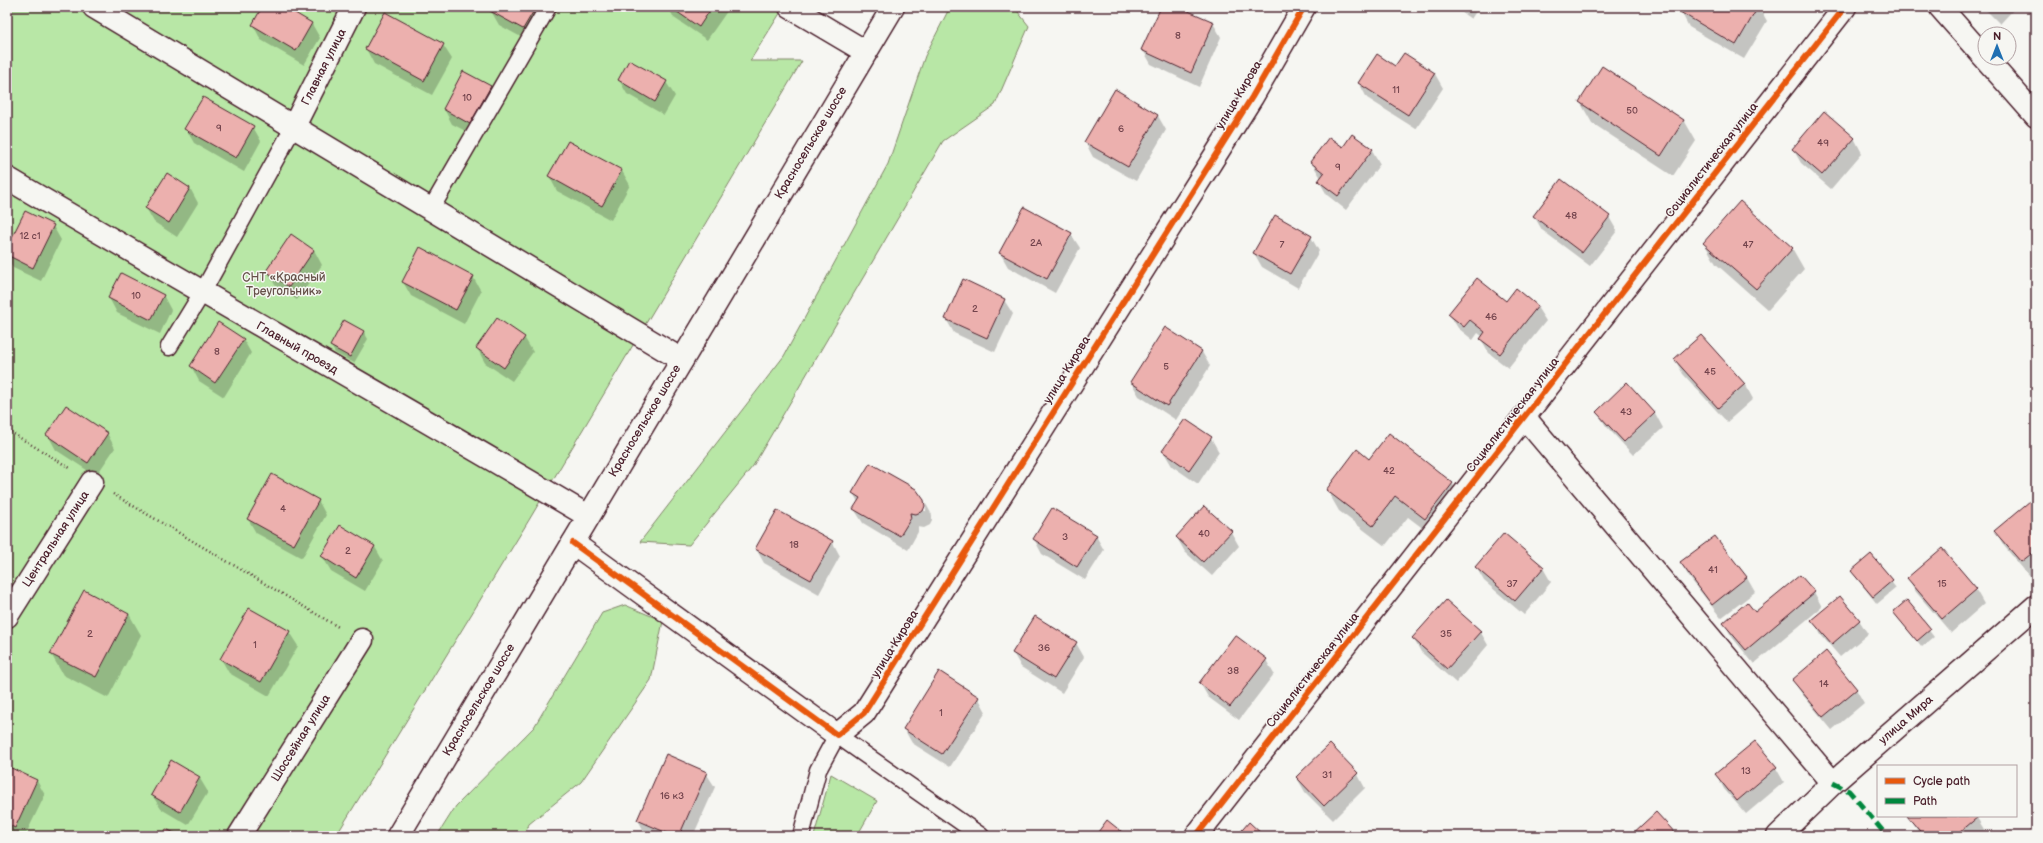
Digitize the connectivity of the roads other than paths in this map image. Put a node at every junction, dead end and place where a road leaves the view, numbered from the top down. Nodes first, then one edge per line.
1 (94, 7) edge
2 (354, 7) edge
3 (548, 7) edge
4 (790, 7) edge
5 (892, 7) edge
6 (1304, 7) edge
7 (1845, 7) edge
8 (1940, 7) edge
9 (866, 52) junction
10 (2036, 116) edge
11 (294, 126) junction
12 (7, 178) edge
13 (431, 209) junction
14 (202, 293) junction
15 (169, 347) dead end
16 (682, 360) junction
17 (1525, 418) junction
18 (92, 482) road end
19 (588, 516) junction
20 (573, 543) junction
21 (2036, 606) edge
22 (7, 616) edge
23 (362, 640) road end
24 (837, 735) junction
25 (1833, 783) junction
26 (239, 836) edge
27 (398, 836) edge
28 (801, 836) edge
29 (981, 836) edge
30 (1196, 836) edge
31 (1778, 836) edge

1 - 11 main road
2 - 11 main road, Главная улица
3 - 13 lane
4 - 9 main road
5 - 9 main road, Красносельское шоссе
6 - 24 main road, улица Кирова
7 - 17 main road, Социалистическая улица
8 - 10 main road
9 - 16 main road, Красносельское шоссе
11 - 13 main road
11 - 14 lane
12 - 14 main road, Главный проезд
13 - 16 main road
14 - 15 lane
14 - 19 main road, Главный проезд
16 - 19 main road, Красносельское шоссе
17 - 25 main road
17 - 30 main road, Социалистическая улица
18 - 22 main road, Центральная улица
19 - 20 main road, Красносельское шоссе
20 - 24 main road
20 - 27 main road, Красносельское шоссе
21 - 25 main road, улица Мира
23 - 26 main road, Шоссейная улица
24 - 28 lane
24 - 29 lane
25 - 31 main road, улица Мира

